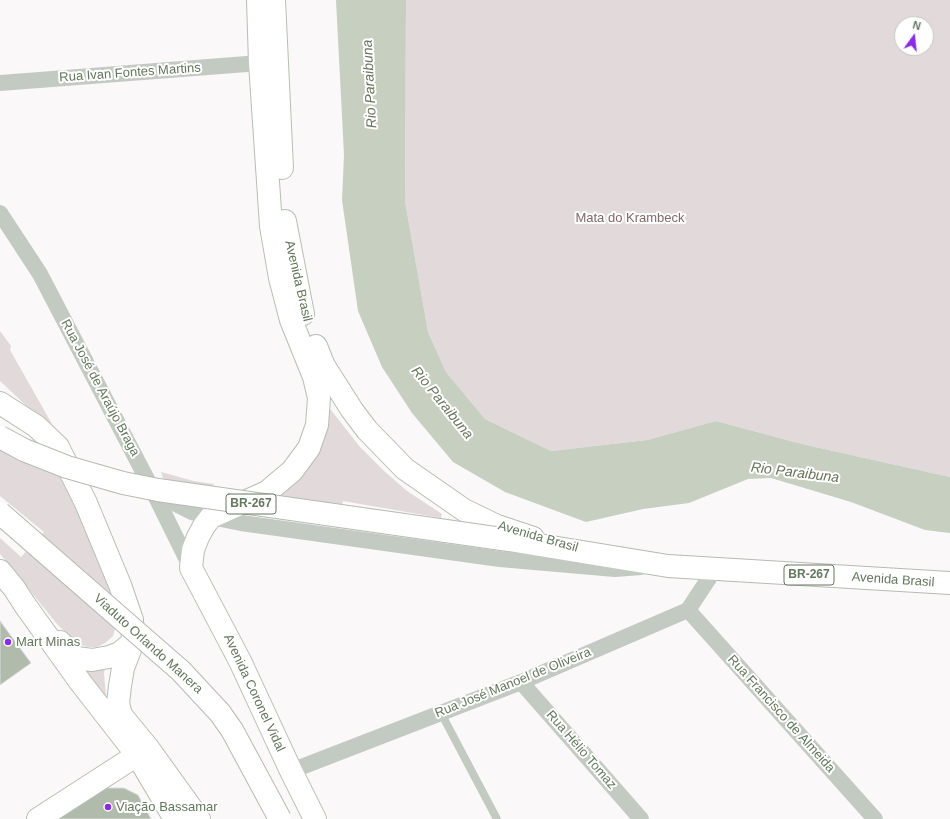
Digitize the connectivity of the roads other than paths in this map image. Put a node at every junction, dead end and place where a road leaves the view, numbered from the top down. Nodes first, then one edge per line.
1 (258, 0) edge
2 (274, 0) edge
3 (260, 63) junction
4 (0, 83) edge
5 (280, 140) junction
6 (0, 213) edge
7 (0, 403) edge
8 (0, 437) edge
9 (150, 485) junction
10 (0, 513) edge
11 (211, 517) junction
12 (614, 557) junction
13 (668, 566) junction
14 (191, 568) junction
15 (715, 569) junction
16 (0, 571) edge
17 (950, 583) edge
18 (14, 588) junction
19 (688, 610) junction
20 (133, 642) junction
21 (521, 682) junction
22 (441, 713) junction
23 (142, 752) junction
24 (291, 771) junction
25 (38, 819) edge
26 (175, 819) edge
27 (198, 819) edge
28 (280, 819) edge
29 (315, 819) edge
30 (497, 819) edge
31 (641, 819) edge
32 (874, 819) edge

1 - 3 main road, Avenida Brasil
2 - 5 main road, Avenida Brasil
3 - 4 street, Rua Ivan Fontes Martins
3 - 5 main road
3 - 11 main road, Avenida Brasil
5 - 12 main road, Avenida Brasil
6 - 9 street, Rua José de Araújo Braga
7 - 20 main road
8 - 12 main road, Avenida Brasil / BR-267, bridge
9 - 11 street, Avenida Brasil
9 - 14 street, Rua José de Araújo Braga
10 - 28 main road, Viaduto Orlando Manera, bridge
11 - 13 street, Avenida Brasil
11 - 14 main road
12 - 13 main road, Avenida Brasil / BR-267
13 - 15 main road, Avenida Brasil / BR-267
14 - 24 main road, Avenida Coronel Vidal
15 - 17 main road, Avenida Brasil / BR-267
15 - 19 street
16 - 18 main road
18 - 20 main road
18 - 23 main road
19 - 21 street, Rua José Manoel de Oliveira
19 - 32 street, Rua Francisco de Almeida
20 - 23 main road
21 - 22 street, Rua José Manoel de Oliveira
21 - 31 street, Rua Hélio Tomaz
22 - 24 street, Rua José Manoel de Oliveira
22 - 30 lane
23 - 25 main road
23 - 26 main road
23 - 27 main road
24 - 29 main road, Avenida Coronel Vidal

